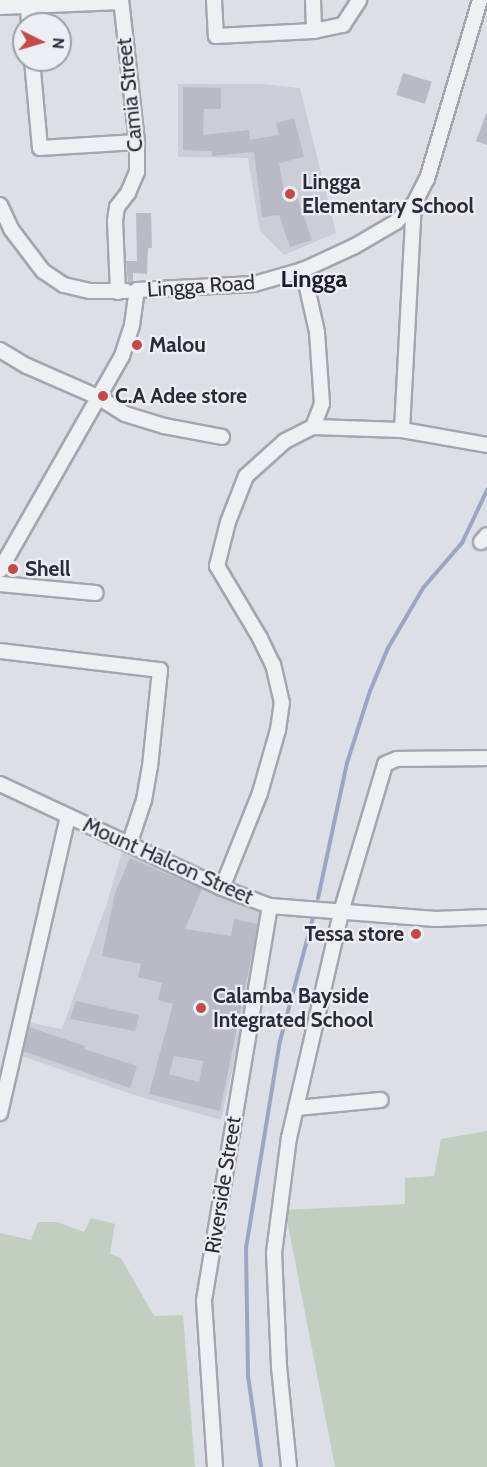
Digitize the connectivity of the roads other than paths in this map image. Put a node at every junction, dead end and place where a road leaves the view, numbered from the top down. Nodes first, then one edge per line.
1 (214, 0) edge
2 (313, 0) edge
3 (358, 0) edge
4 (480, 0) edge
5 (121, 1) edge
6 (28, 6) junction
7 (0, 7) edge
8 (28, 12) edge
9 (314, 31) junction
10 (33, 72) edge
11 (137, 142) junction
12 (414, 204) junction
13 (0, 205) edge
14 (303, 270) junction
15 (137, 290) junction
16 (118, 292) junction
17 (0, 350) edge
18 (98, 397) junction
19 (313, 427) junction
20 (402, 430) junction
21 (222, 437) dead end
22 (487, 445) edge
23 (0, 570) edge
24 (0, 585) edge
25 (96, 593) dead end
26 (0, 651) edge
27 (487, 758) edge
28 (0, 784) edge
29 (68, 817) junction
30 (129, 845) junction
31 (222, 888) junction
32 (270, 906) junction
33 (341, 912) junction
34 (487, 917) edge
35 (381, 1100) dead end
36 (296, 1108) junction
37 (0, 1113) edge
38 (215, 1467) edge
39 (289, 1467) edge

1 - 9 street
2 - 9 street
3 - 9 street
4 - 12 street, Lingga Road
5 - 6 street
5 - 11 street, Camia Street
6 - 7 street
6 - 8 street
10 - 11 street
11 - 16 street, Camia Street
12 - 14 street, Lingga Road
12 - 20 street
13 - 16 street
14 - 15 street, Lingga Road
14 - 19 street
15 - 16 street
15 - 18 street, Lingga Road
17 - 18 street
18 - 21 street
18 - 23 street, Lingga Road
19 - 20 street
19 - 31 street
20 - 22 street
24 - 25 street
26 - 30 street
27 - 33 street
28 - 29 street, Mount Halcon Street
29 - 30 street, Mount Halcon Street
29 - 37 street
30 - 31 street, Mount Halcon Street
31 - 32 street, Mount Halcon Street
32 - 33 street, Mount Halcon Street
32 - 38 street, Riverside Street
33 - 34 street, Mount Halcon Street
33 - 36 street
35 - 36 street
36 - 39 street

